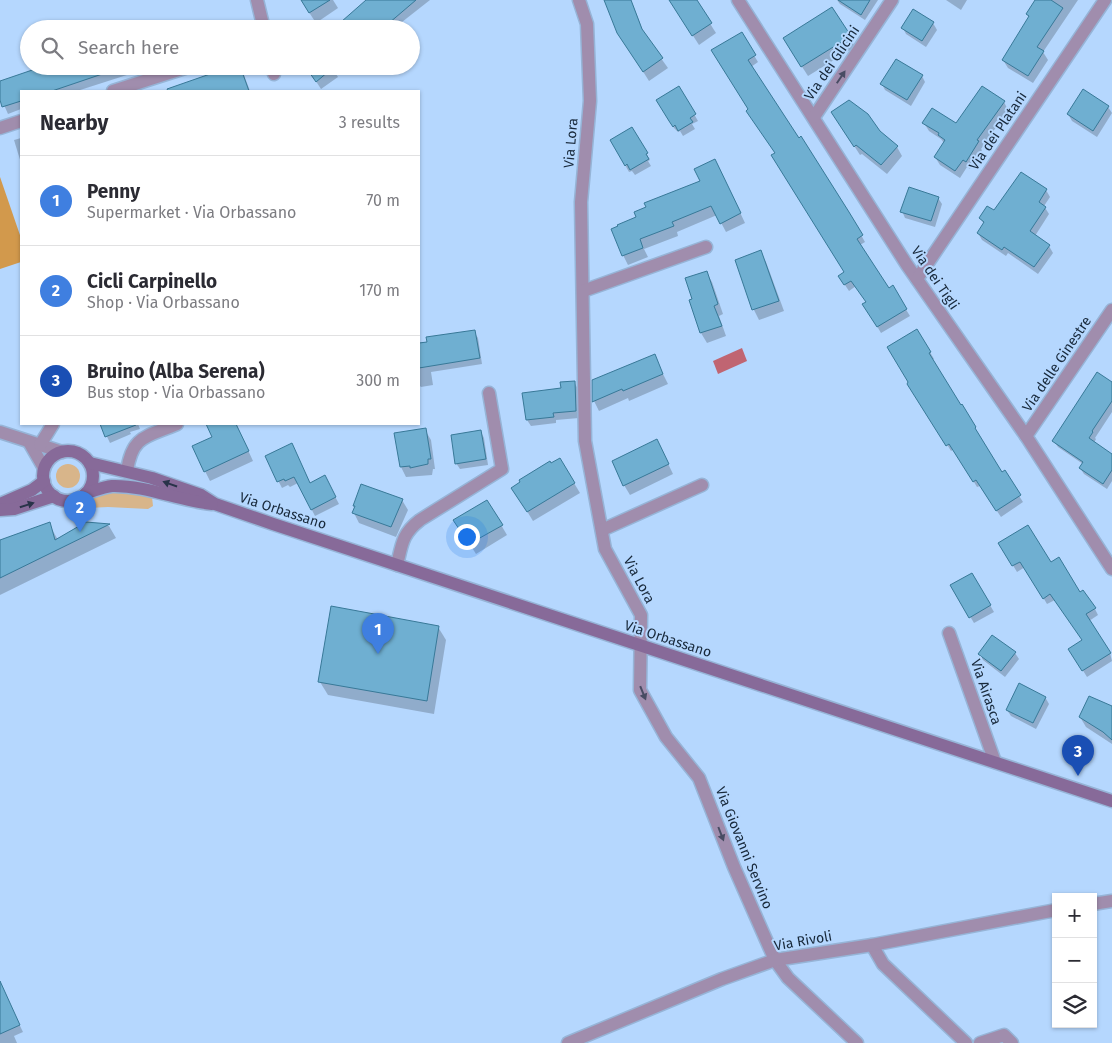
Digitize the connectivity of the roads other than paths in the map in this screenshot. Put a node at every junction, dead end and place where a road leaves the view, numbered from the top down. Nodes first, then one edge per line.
1 (257, 0) edge
2 (579, 0) edge
3 (738, 0) edge
4 (892, 0) edge
5 (1105, 0) edge
6 (262, 20) edge
7 (163, 75) edge
8 (116, 90) edge
9 (814, 117) junction
10 (20, 121) edge
11 (0, 128) edge
12 (706, 247) dead end
13 (917, 279) junction
14 (582, 291) junction
15 (1112, 310) edge
16 (489, 393) dead end
17 (52, 425) edge
18 (174, 425) edge
19 (0, 432) edge
20 (1026, 436) junction
21 (35, 444) junction
22 (62, 452) junction
23 (90, 463) junction
24 (128, 471) junction
25 (44, 474) junction
26 (702, 485) dead end
27 (86, 493) junction
28 (54, 496) junction
29 (0, 504) edge
30 (215, 504) junction
31 (0, 510) edge
32 (602, 530) junction
33 (397, 565) junction
34 (1112, 569) edge
35 (949, 633) dead end
36 (639, 645) junction
37 (995, 762) junction
38 (1112, 800) edge
39 (1112, 901) edge
40 (1097, 903) edge
41 (1052, 911) edge
42 (872, 945) junction
43 (775, 960) junction
44 (568, 1043) edge
45 (857, 1043) edge
46 (966, 1043) edge
47 (980, 1043) edge
48 (1012, 1043) edge

1 - 6 street
2 - 14 street, Via Lora
3 - 9 street, Via dei Tigli
9 -> 4 street, Via dei Glicini
5 - 13 street, Via dei Platani
7 - 8 street
9 - 13 street, Via dei Tigli
10 - 11 street
12 - 14 street
13 - 20 street, Via dei Tigli
14 - 32 street, Via Lora
15 - 20 street, Via delle Ginestre
16 - 33 street
17 - 21 street
18 - 24 street
19 - 21 street
20 - 34 street, Via dei Tigli
21 - 22 street
21 - 25 street
22 - 23 main road
22 - 25 main road
23 - 24 main road, Via Orbassano
23 - 27 main road
30 -> 24 main road, Via Orbassano
25 - 28 main road
25 - 29 main road
26 - 32 street
27 - 28 main road
27 - 30 main road, Via Orbassano
31 -> 28 main road
30 - 33 main road, Via Orbassano
32 - 36 street, Via Lora
33 - 36 main road, Via Orbassano
35 - 37 street, Via Airasca
36 - 37 main road, Via Orbassano
36 -> 43 street, Via Giovanni Servino
37 - 38 main road, Via Orbassano
39 - 40 street
41 - 42 street, Via Rivoli
42 - 43 street, Via Rivoli
42 - 46 street
43 - 44 street, Via Rivoli
43 - 45 street, Via Giovanni Servino
47 - 48 street

